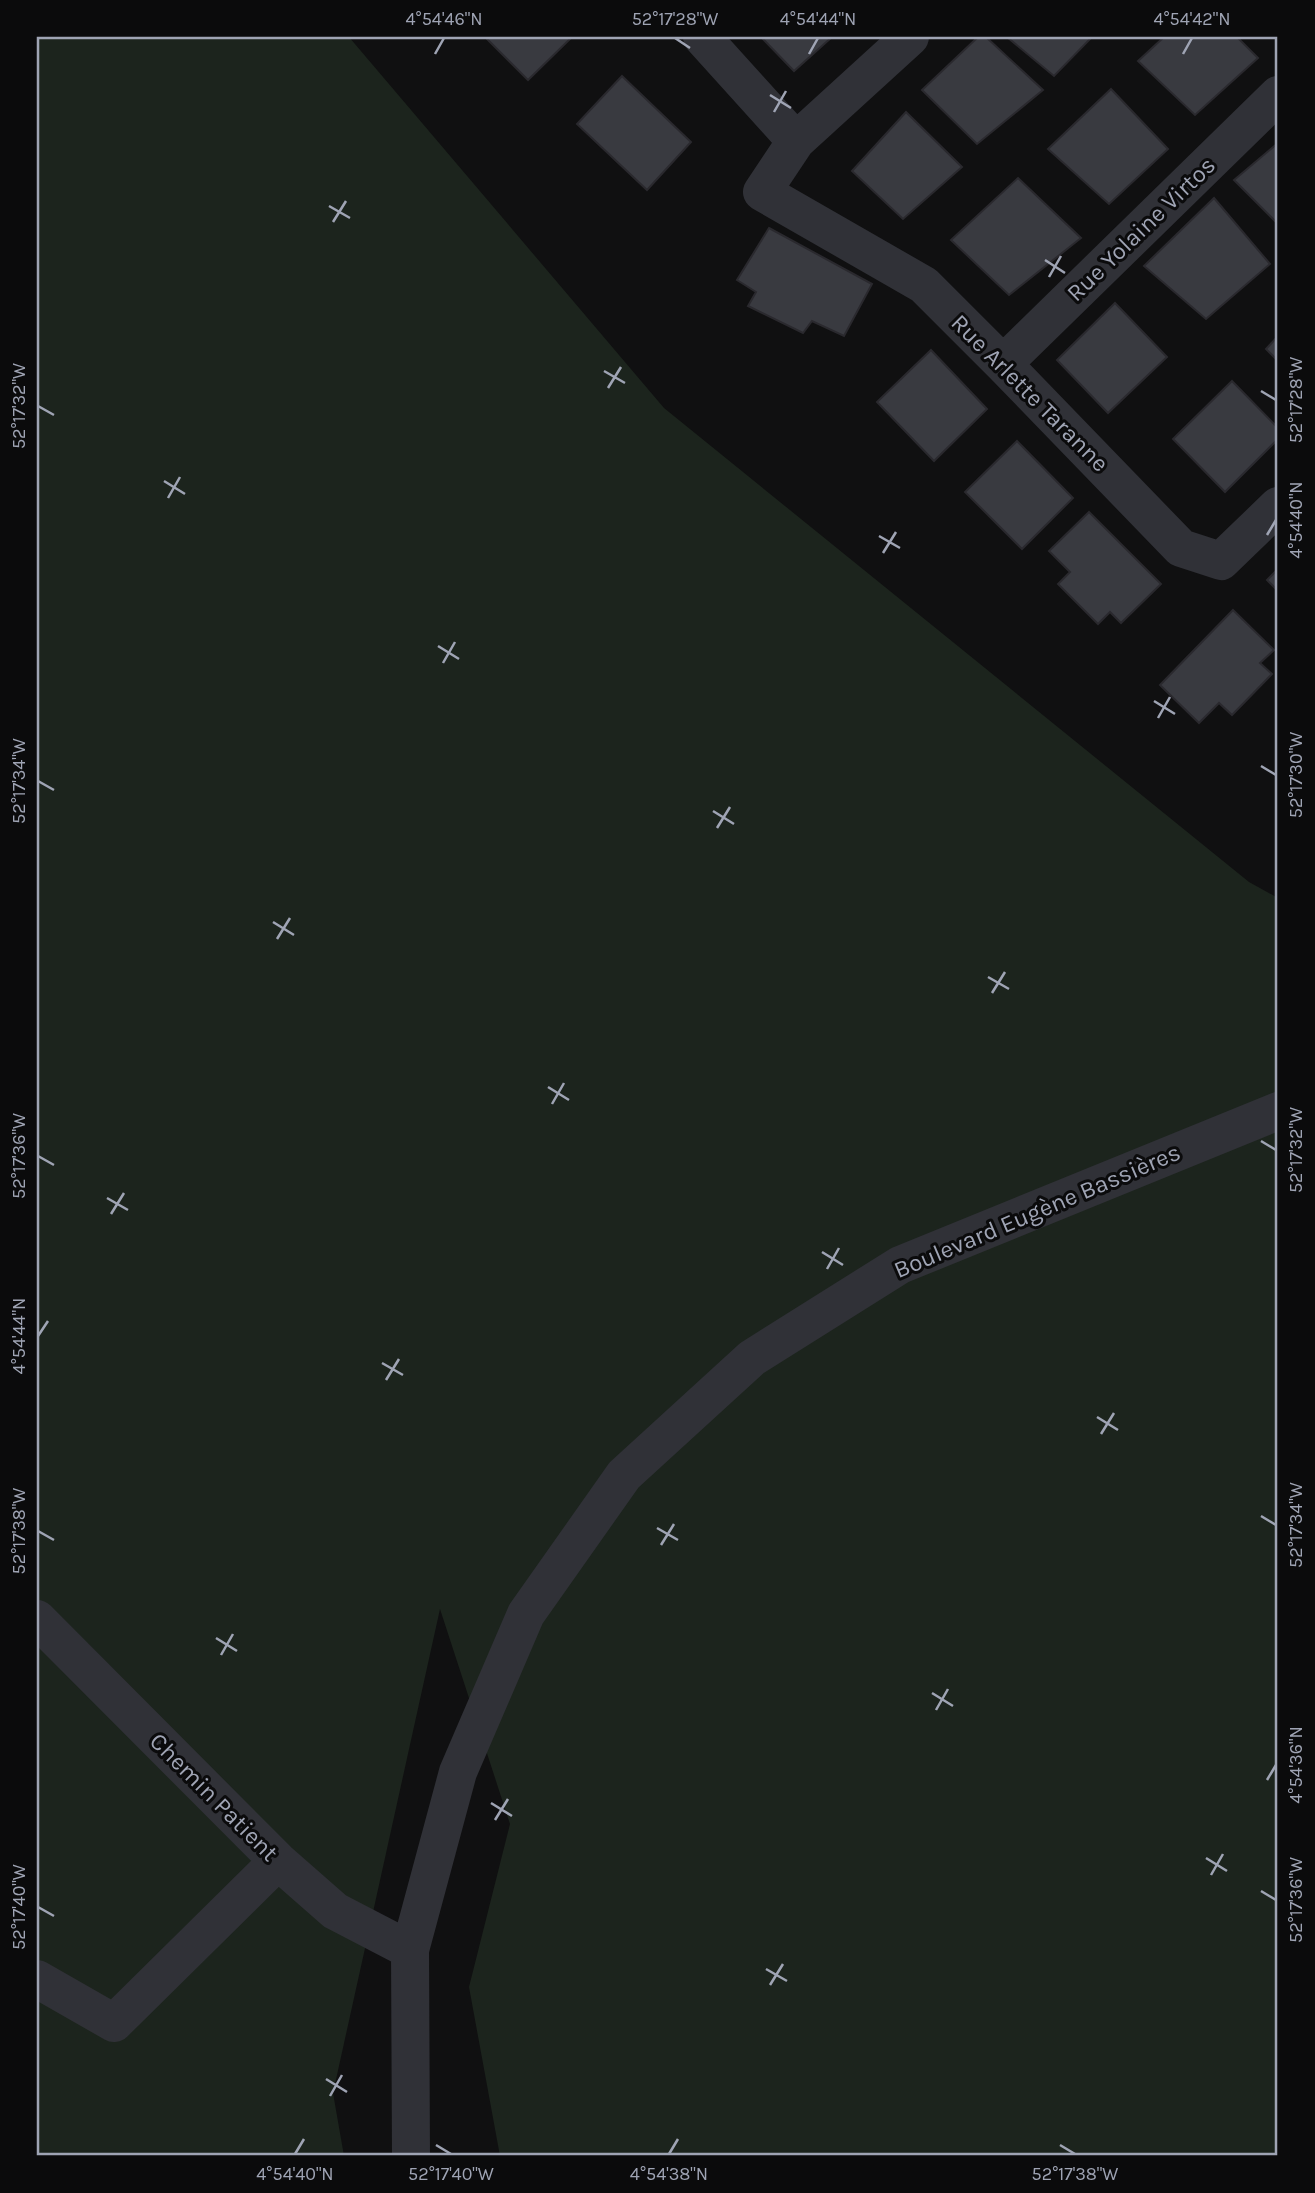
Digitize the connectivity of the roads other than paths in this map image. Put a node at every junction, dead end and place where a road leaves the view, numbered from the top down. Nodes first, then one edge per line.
1 (702, 37) edge
2 (910, 37) edge
3 (1278, 95) edge
4 (796, 141) junction
5 (1003, 364) junction
6 (1278, 506) edge
7 (1278, 1111) edge
8 (37, 1619) edge
9 (278, 1861) junction
10 (410, 1950) junction
11 (37, 1979) edge
12 (411, 2156) edge

1 - 4 street
2 - 4 street
3 - 5 street, Rue Yolaine Virtos
4 - 5 street, Rue Arlette Taranne
5 - 6 street, Rue Arlette Taranne
7 - 10 street, Boulevard Eugène Bassières
8 - 9 street, Chemin Patient
9 - 10 street, Chemin Patient
9 - 11 street
10 - 12 street, Boulevard Eugène Bassières

